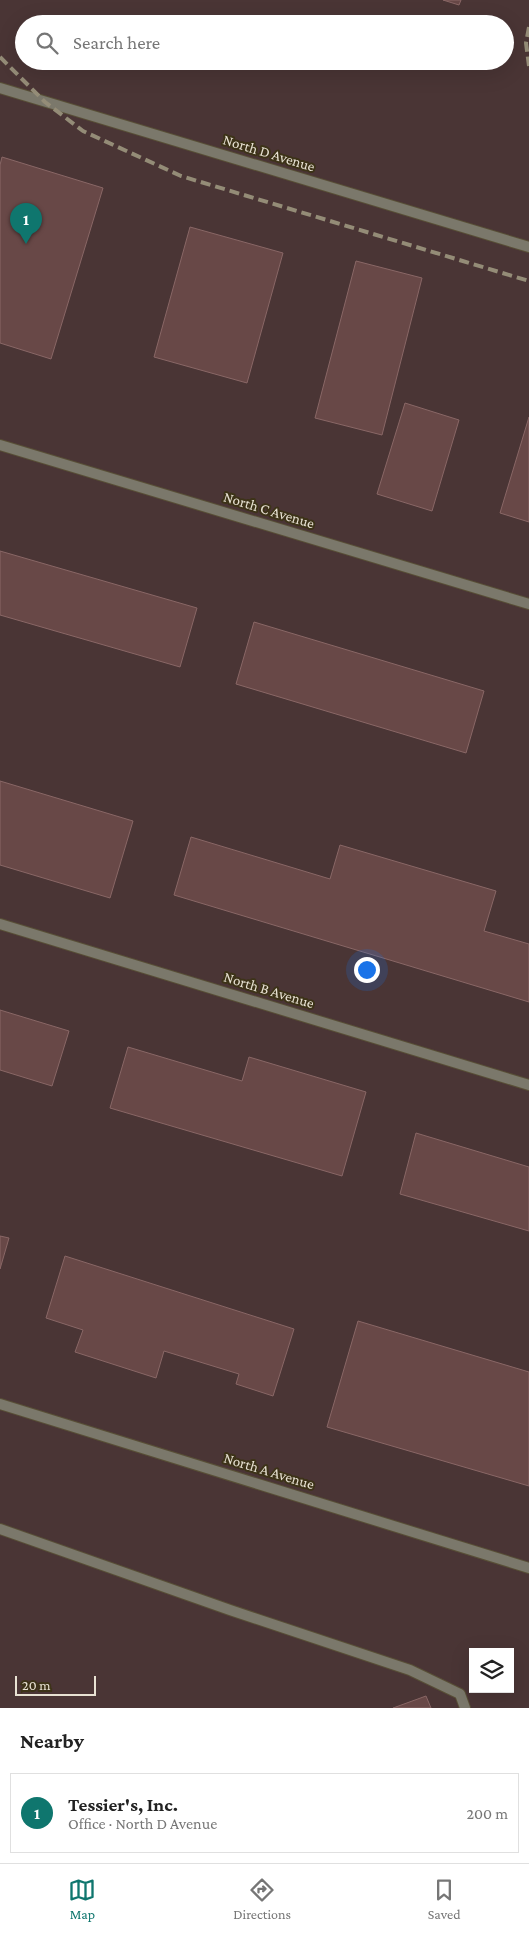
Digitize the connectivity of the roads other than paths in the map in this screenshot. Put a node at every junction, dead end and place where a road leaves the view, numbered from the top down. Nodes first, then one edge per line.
1 (0, 88) edge
2 (529, 247) edge
3 (0, 444) edge
4 (529, 604) edge
5 (0, 924) edge
6 (529, 1085) edge
7 (0, 1404) edge
8 (0, 1529) edge
9 (529, 1568) edge
10 (464, 1708) edge

1 - 2 street, North D Avenue
3 - 4 street, North C Avenue
5 - 6 street, North B Avenue
7 - 9 street, North A Avenue
8 - 10 street

